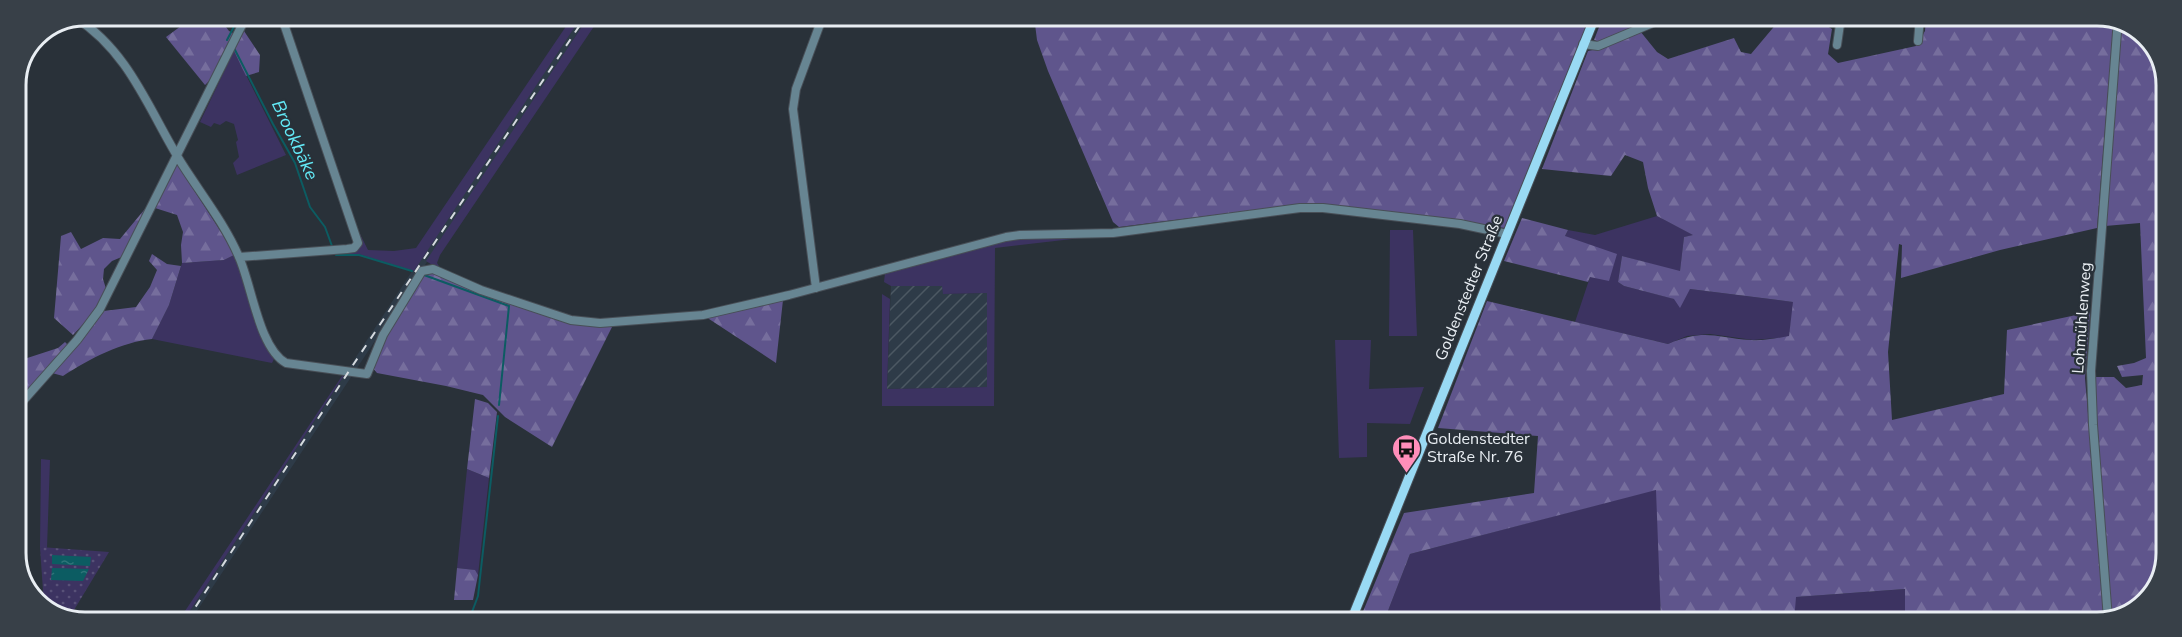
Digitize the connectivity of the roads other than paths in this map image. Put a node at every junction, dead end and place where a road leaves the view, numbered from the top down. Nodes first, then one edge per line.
1 (86, 26) edge
2 (242, 26) edge
3 (285, 26) edge
4 (819, 26) edge
5 (1590, 26) edge
6 (1645, 26) edge
7 (1839, 26) edge
8 (1919, 26) edge
9 (2117, 29) edge
10 (1918, 41) dead end
11 (1583, 44) junction
12 (1836, 45) dead end
13 (178, 155) junction
14 (1506, 234) junction
15 (239, 257) junction
16 (816, 288) junction
17 (26, 398) edge
18 (2107, 610) edge
19 (1355, 612) edge

1 - 13 street
2 - 13 street
3 - 15 street
4 - 16 street
5 - 11 main road, Goldenstedter Straße
6 - 11 street
7 - 12 street
8 - 10 street
9 - 18 street, Lohmühlenweg
11 - 14 main road, Goldenstedter Straße
13 - 15 street
13 - 17 street
14 - 16 street
14 - 19 main road, Goldenstedter Straße
15 - 16 street

